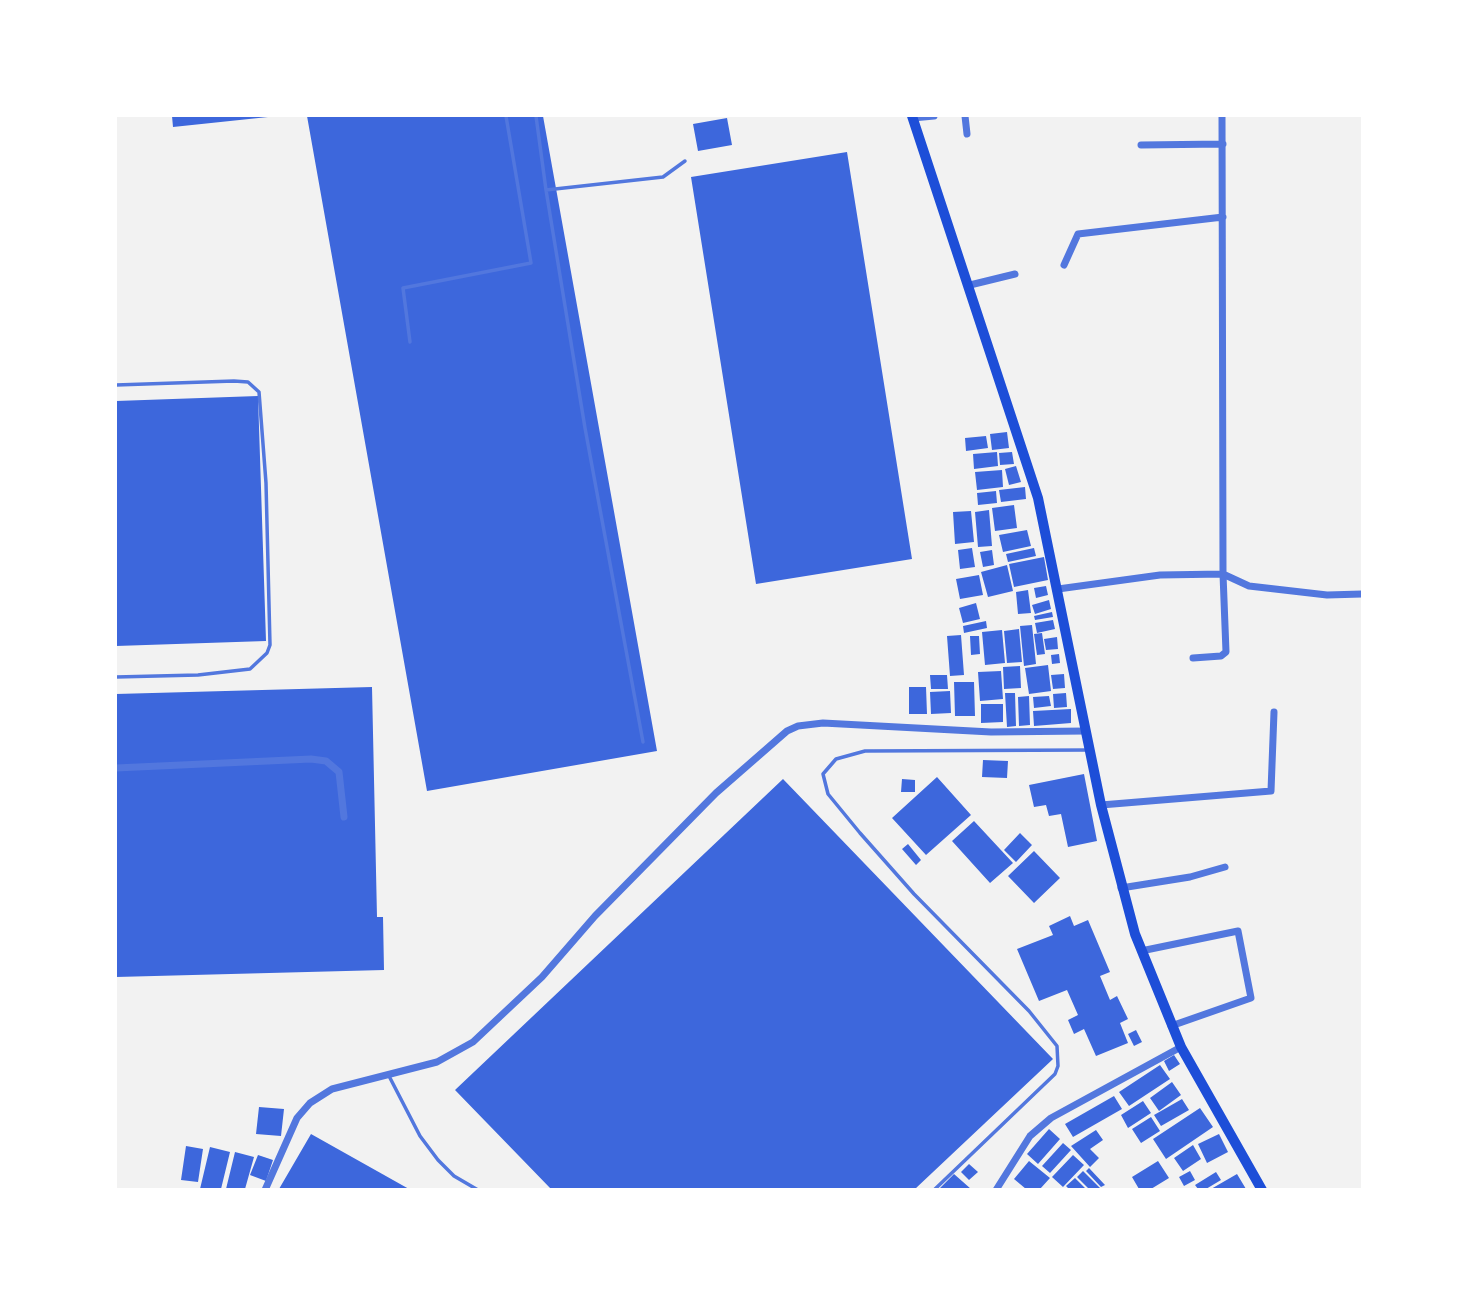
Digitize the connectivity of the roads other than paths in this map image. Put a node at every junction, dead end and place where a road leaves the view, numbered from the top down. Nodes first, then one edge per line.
1 (506, 116) edge
2 (536, 116) edge
3 (934, 116) edge
4 (965, 116) edge
5 (1222, 116) edge
6 (913, 117) edge
7 (967, 134) dead end
8 (1223, 144) junction
9 (1141, 145) dead end
10 (685, 162) dead end
11 (546, 190) junction
12 (1223, 216) junction
13 (1064, 265) dead end
14 (1015, 274) dead end
15 (970, 285) junction
16 (410, 342) dead end
17 (116, 385) edge
18 (1223, 574) junction
19 (1058, 589) junction
20 (1363, 594) edge
21 (1193, 658) dead end
22 (116, 677) edge
23 (1274, 712) dead end
24 (1086, 731) junction
25 (643, 743) dead end
26 (1091, 750) junction
27 (116, 768) edge
28 (1101, 805) junction
29 (344, 817) dead end
30 (1225, 867) dead end
31 (1121, 888) junction
32 (1141, 951) junction
33 (1171, 1026) junction
34 (1181, 1047) junction
35 (389, 1076) junction
36 (265, 1189) edge
37 (478, 1189) edge
38 (934, 1189) edge
39 (996, 1189) edge
40 (1260, 1189) edge

1 - 16 lane
2 - 11 lane
3 - 6 street
4 - 7 street
5 - 8 street
6 - 15 main road
8 - 9 street
8 - 12 street
10 - 11 lane
11 - 25 lane
12 - 13 street
12 - 18 street
14 - 15 street
15 - 19 main road
17 - 22 lane
18 - 19 street
18 - 20 street
18 - 21 street
19 - 24 main road
23 - 28 street
24 - 26 main road
24 - 35 street
26 - 28 main road
26 - 38 lane
27 - 29 street
28 - 31 main road
30 - 31 street
31 - 32 main road
32 - 33 main road
32 - 33 street
33 - 34 main road
34 - 39 street
34 - 40 main road
35 - 36 street
35 - 37 lane

